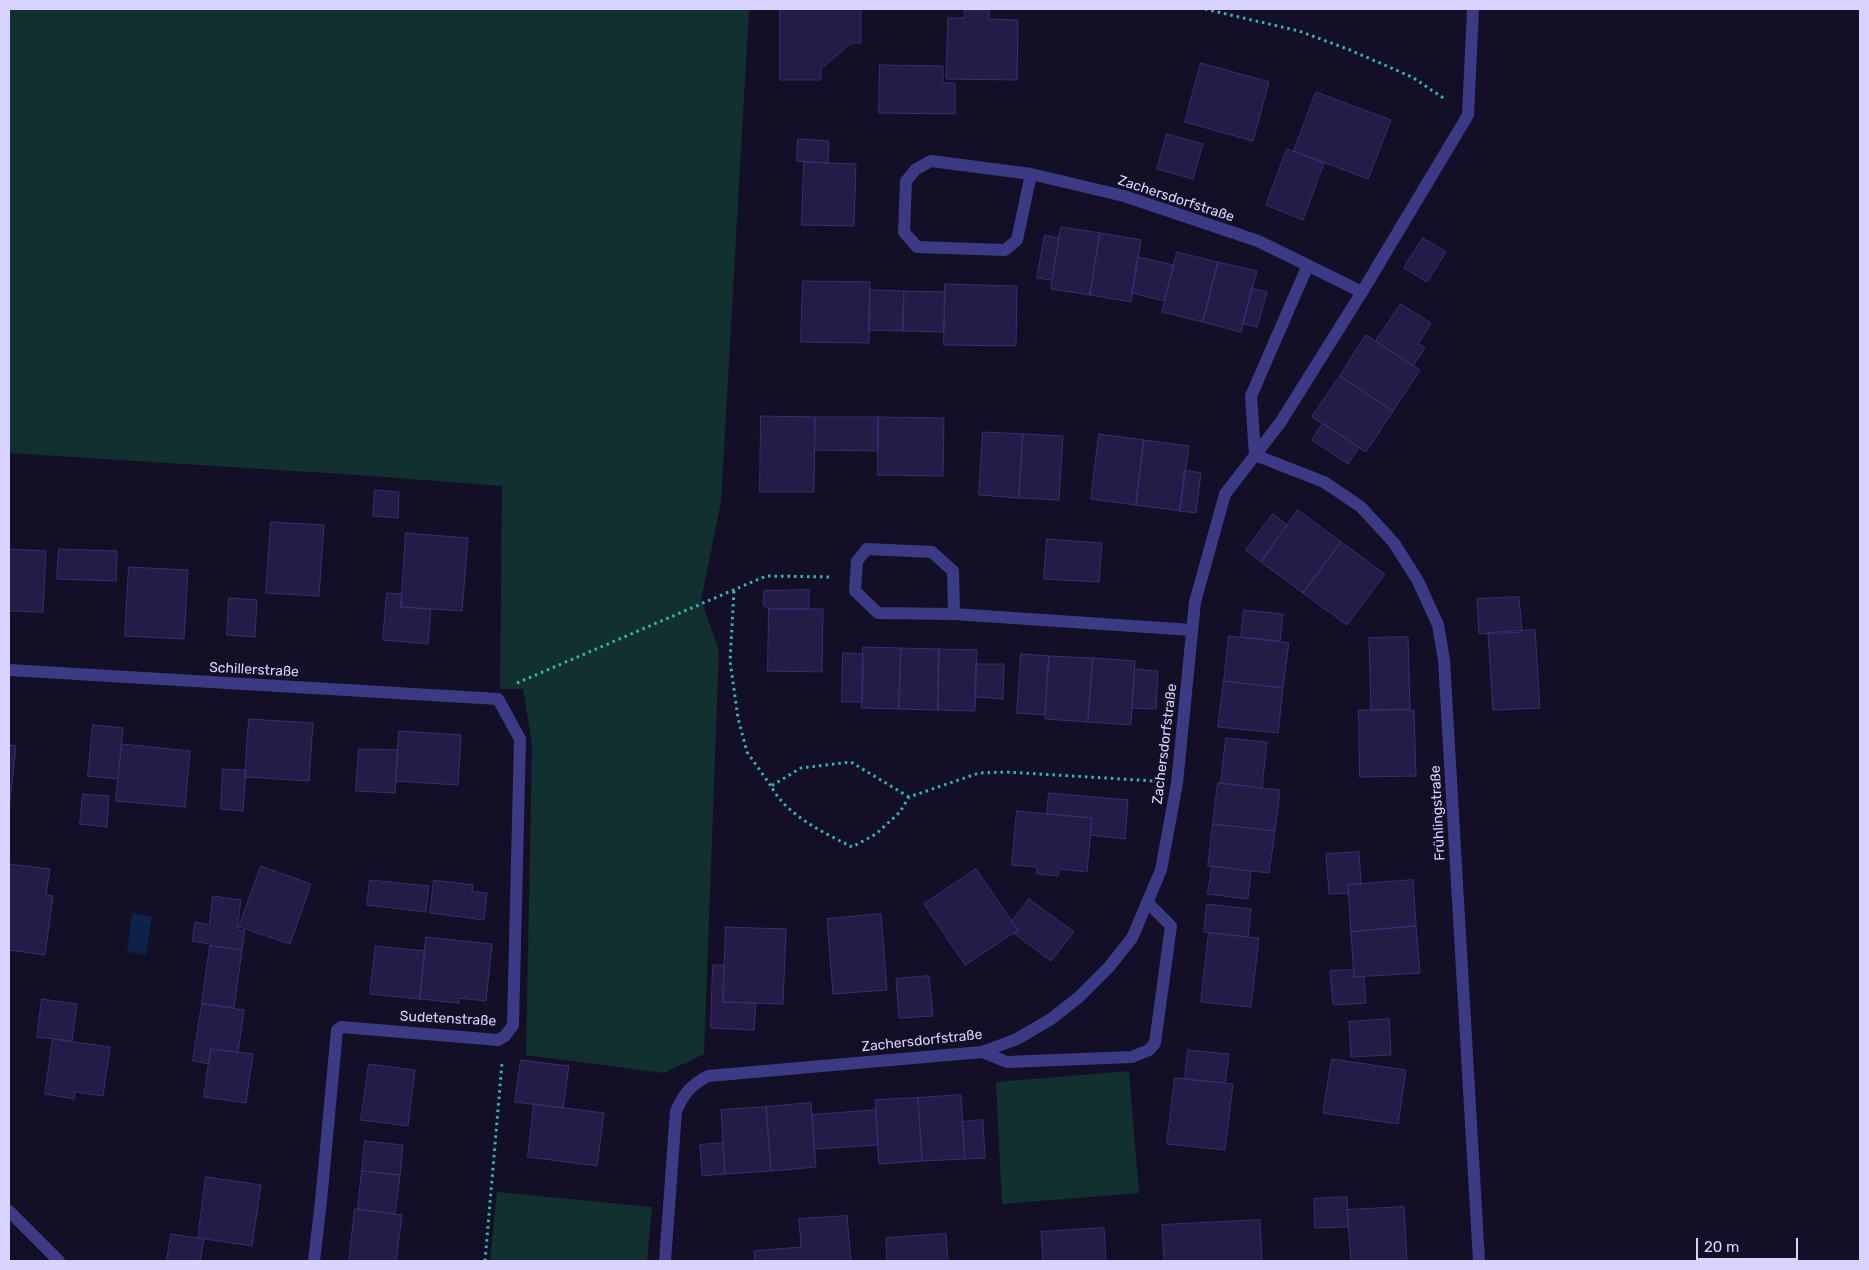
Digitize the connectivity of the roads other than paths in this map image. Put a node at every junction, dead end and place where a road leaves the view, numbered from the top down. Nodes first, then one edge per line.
1 (1473, 9) edge
2 (1031, 174) junction
3 (1308, 265) junction
4 (1362, 292) junction
5 (1255, 455) junction
6 (954, 614) junction
7 (1192, 630) junction
8 (9, 670) edge
9 (498, 699) joint
10 (1148, 903) junction
11 (982, 1052) junction
12 (9, 1211) edge
13 (57, 1261) edge
14 (314, 1261) edge
15 (665, 1261) edge
16 (1479, 1261) edge

1 - 4 street, Zachersdorfstraße
2 - 2 street, Zachersdorfstraße
2 - 3 street, Zachersdorfstraße
3 - 4 street, Zachersdorfstraße
3 - 5 street
4 - 5 street, Zachersdorfstraße
5 - 7 street, Zachersdorfstraße
5 - 16 street, Frühlingstraße
6 - 6 street
6 - 7 street
7 - 10 street, Zachersdorfstraße
8 - 9 street, Schillerstraße
9 - 14 street, Sudetenstraße
10 - 11 street, Zachersdorfstraße
10 - 11 street
11 - 15 street, Zachersdorfstraße
12 - 13 street

